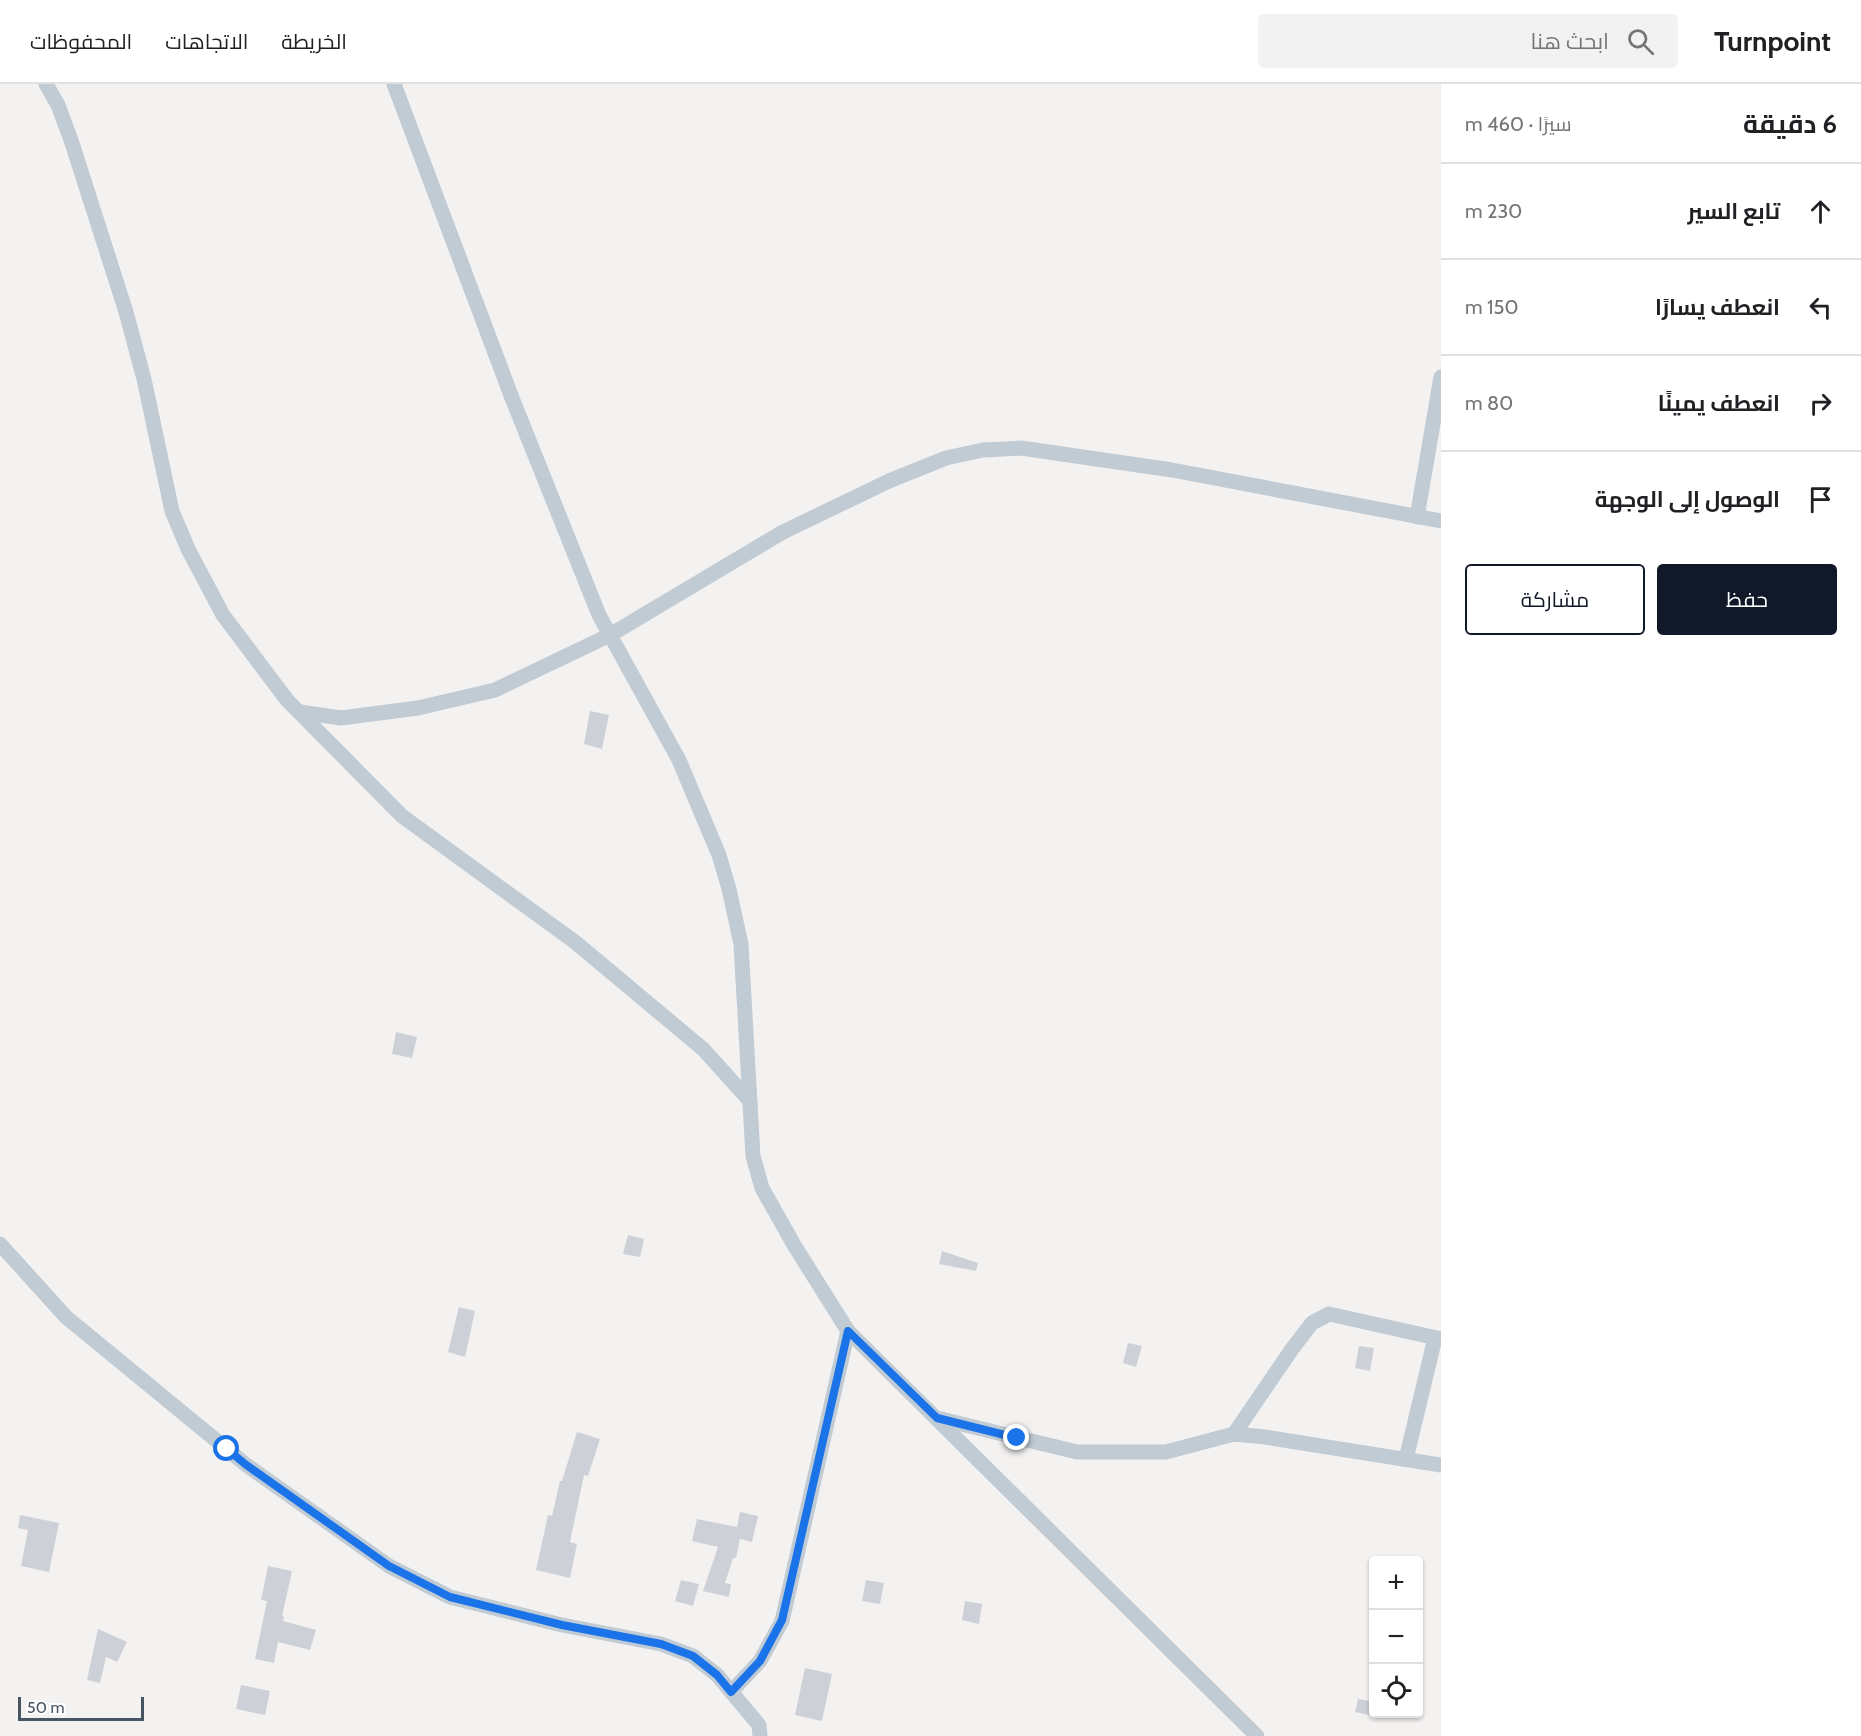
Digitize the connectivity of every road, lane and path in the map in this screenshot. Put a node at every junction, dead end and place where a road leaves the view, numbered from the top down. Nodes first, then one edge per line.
1 (46, 84) edge
2 (394, 84) edge
3 (1441, 377) edge
4 (1417, 517) junction
5 (1441, 521) edge
6 (610, 635) junction
7 (300, 712) junction
8 (750, 1101) junction
9 (0, 1244) edge
10 (848, 1331) junction
11 (1438, 1338) edge
12 (937, 1418) junction
13 (1234, 1434) junction
14 (1406, 1459) junction
15 (1441, 1465) edge
16 (731, 1692) junction
17 (760, 1736) edge
18 (1257, 1736) edge

1 - 7 street
2 - 6 street
3 - 4 street
4 - 5 street
4 - 6 street
6 - 7 street
6 - 8 street
7 - 8 street
8 - 10 street
9 - 16 street
10 - 12 street
10 - 16 street
11 - 13 street
11 - 14 street
12 - 13 street
12 - 18 street
13 - 14 street
14 - 15 street
16 - 17 street

